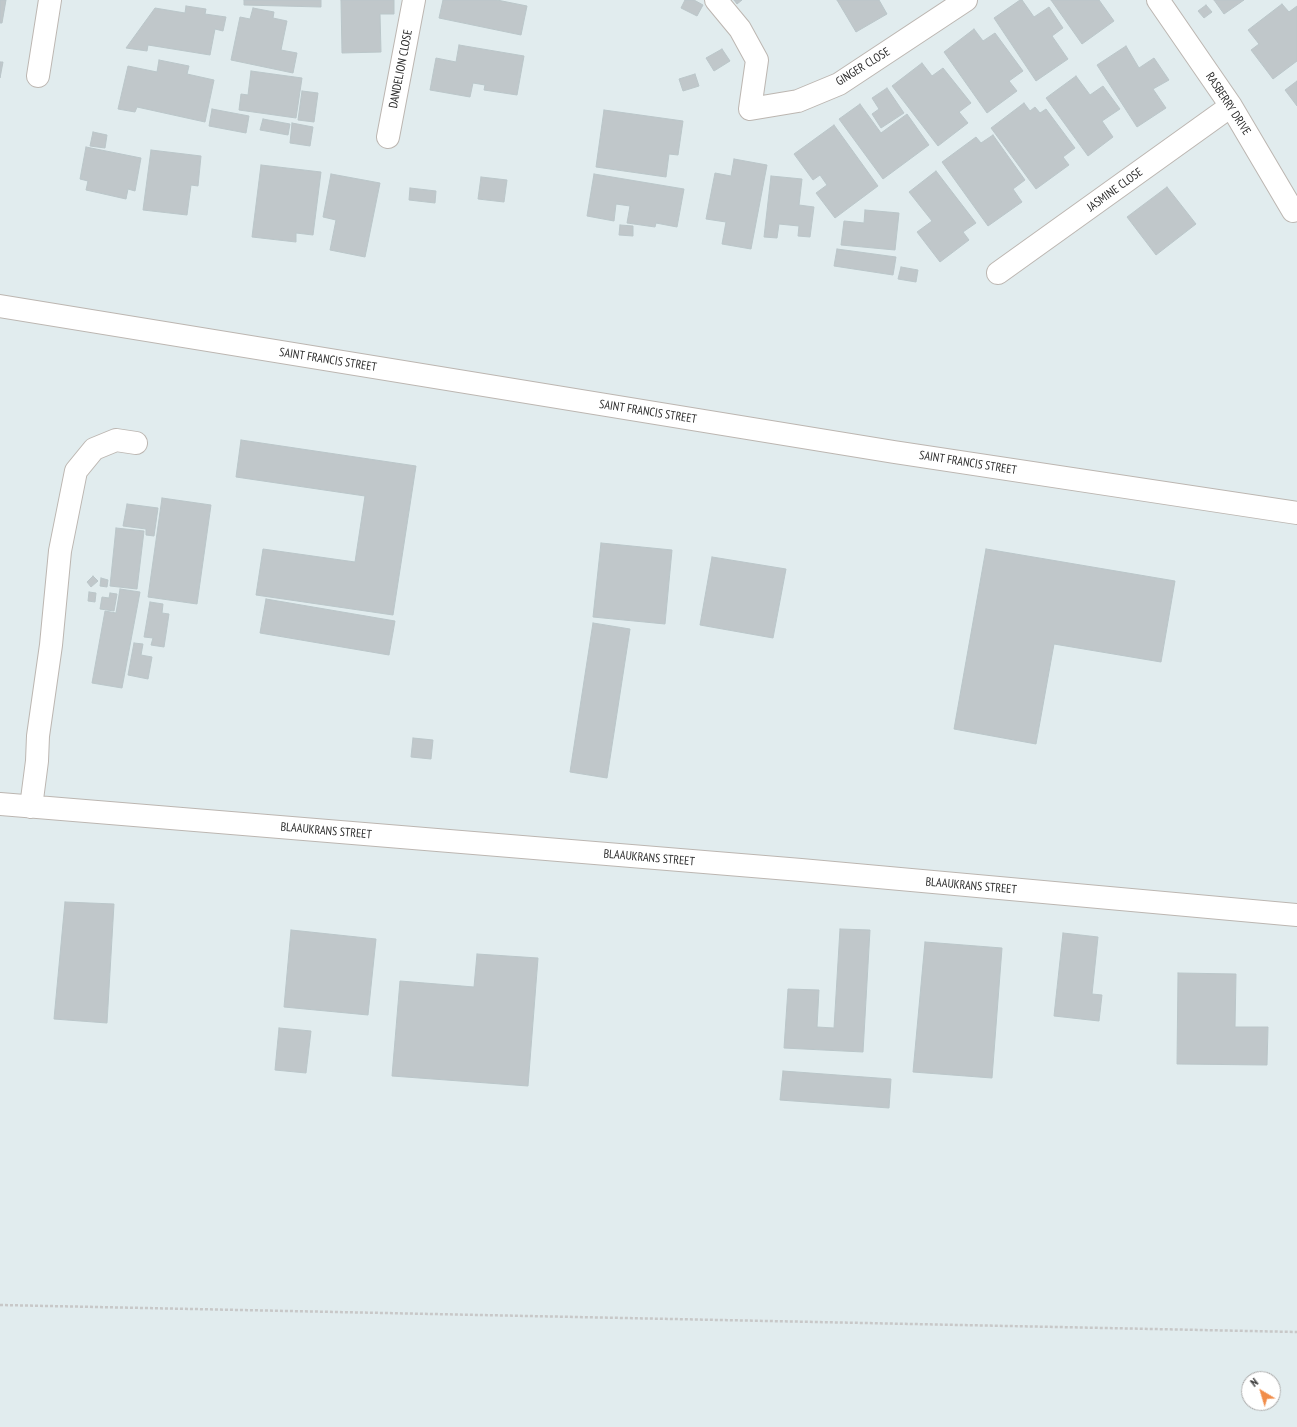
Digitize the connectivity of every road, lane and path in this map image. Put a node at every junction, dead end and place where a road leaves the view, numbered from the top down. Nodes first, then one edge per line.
1 (50, 0) edge
2 (414, 0) edge
3 (716, 0) edge
4 (966, 0) edge
5 (1158, 0) edge
6 (38, 76) dead end
7 (1231, 106) junction
8 (388, 137) dead end
9 (1293, 211) dead end
10 (998, 274) dead end
11 (0, 306) edge
12 (136, 443) dead end
13 (1297, 513) edge
14 (0, 804) edge
15 (31, 807) junction
16 (1297, 915) edge
17 (0, 1305) edge
18 (1297, 1332) edge

1 - 6 street
2 - 8 street, DANDELION CLOSE
3 - 4 street, GINGER CLOSE
5 - 7 street, RASBERRY DRIVE
7 - 9 street, RASBERRY DRIVE
7 - 10 street, JASMINE CLOSE
11 - 13 street, SAINT FRANCIS STREET
12 - 15 street
14 - 15 street, BLAAUKRANS STREET
15 - 16 street, BLAAUKRANS STREET
17 - 18 path

